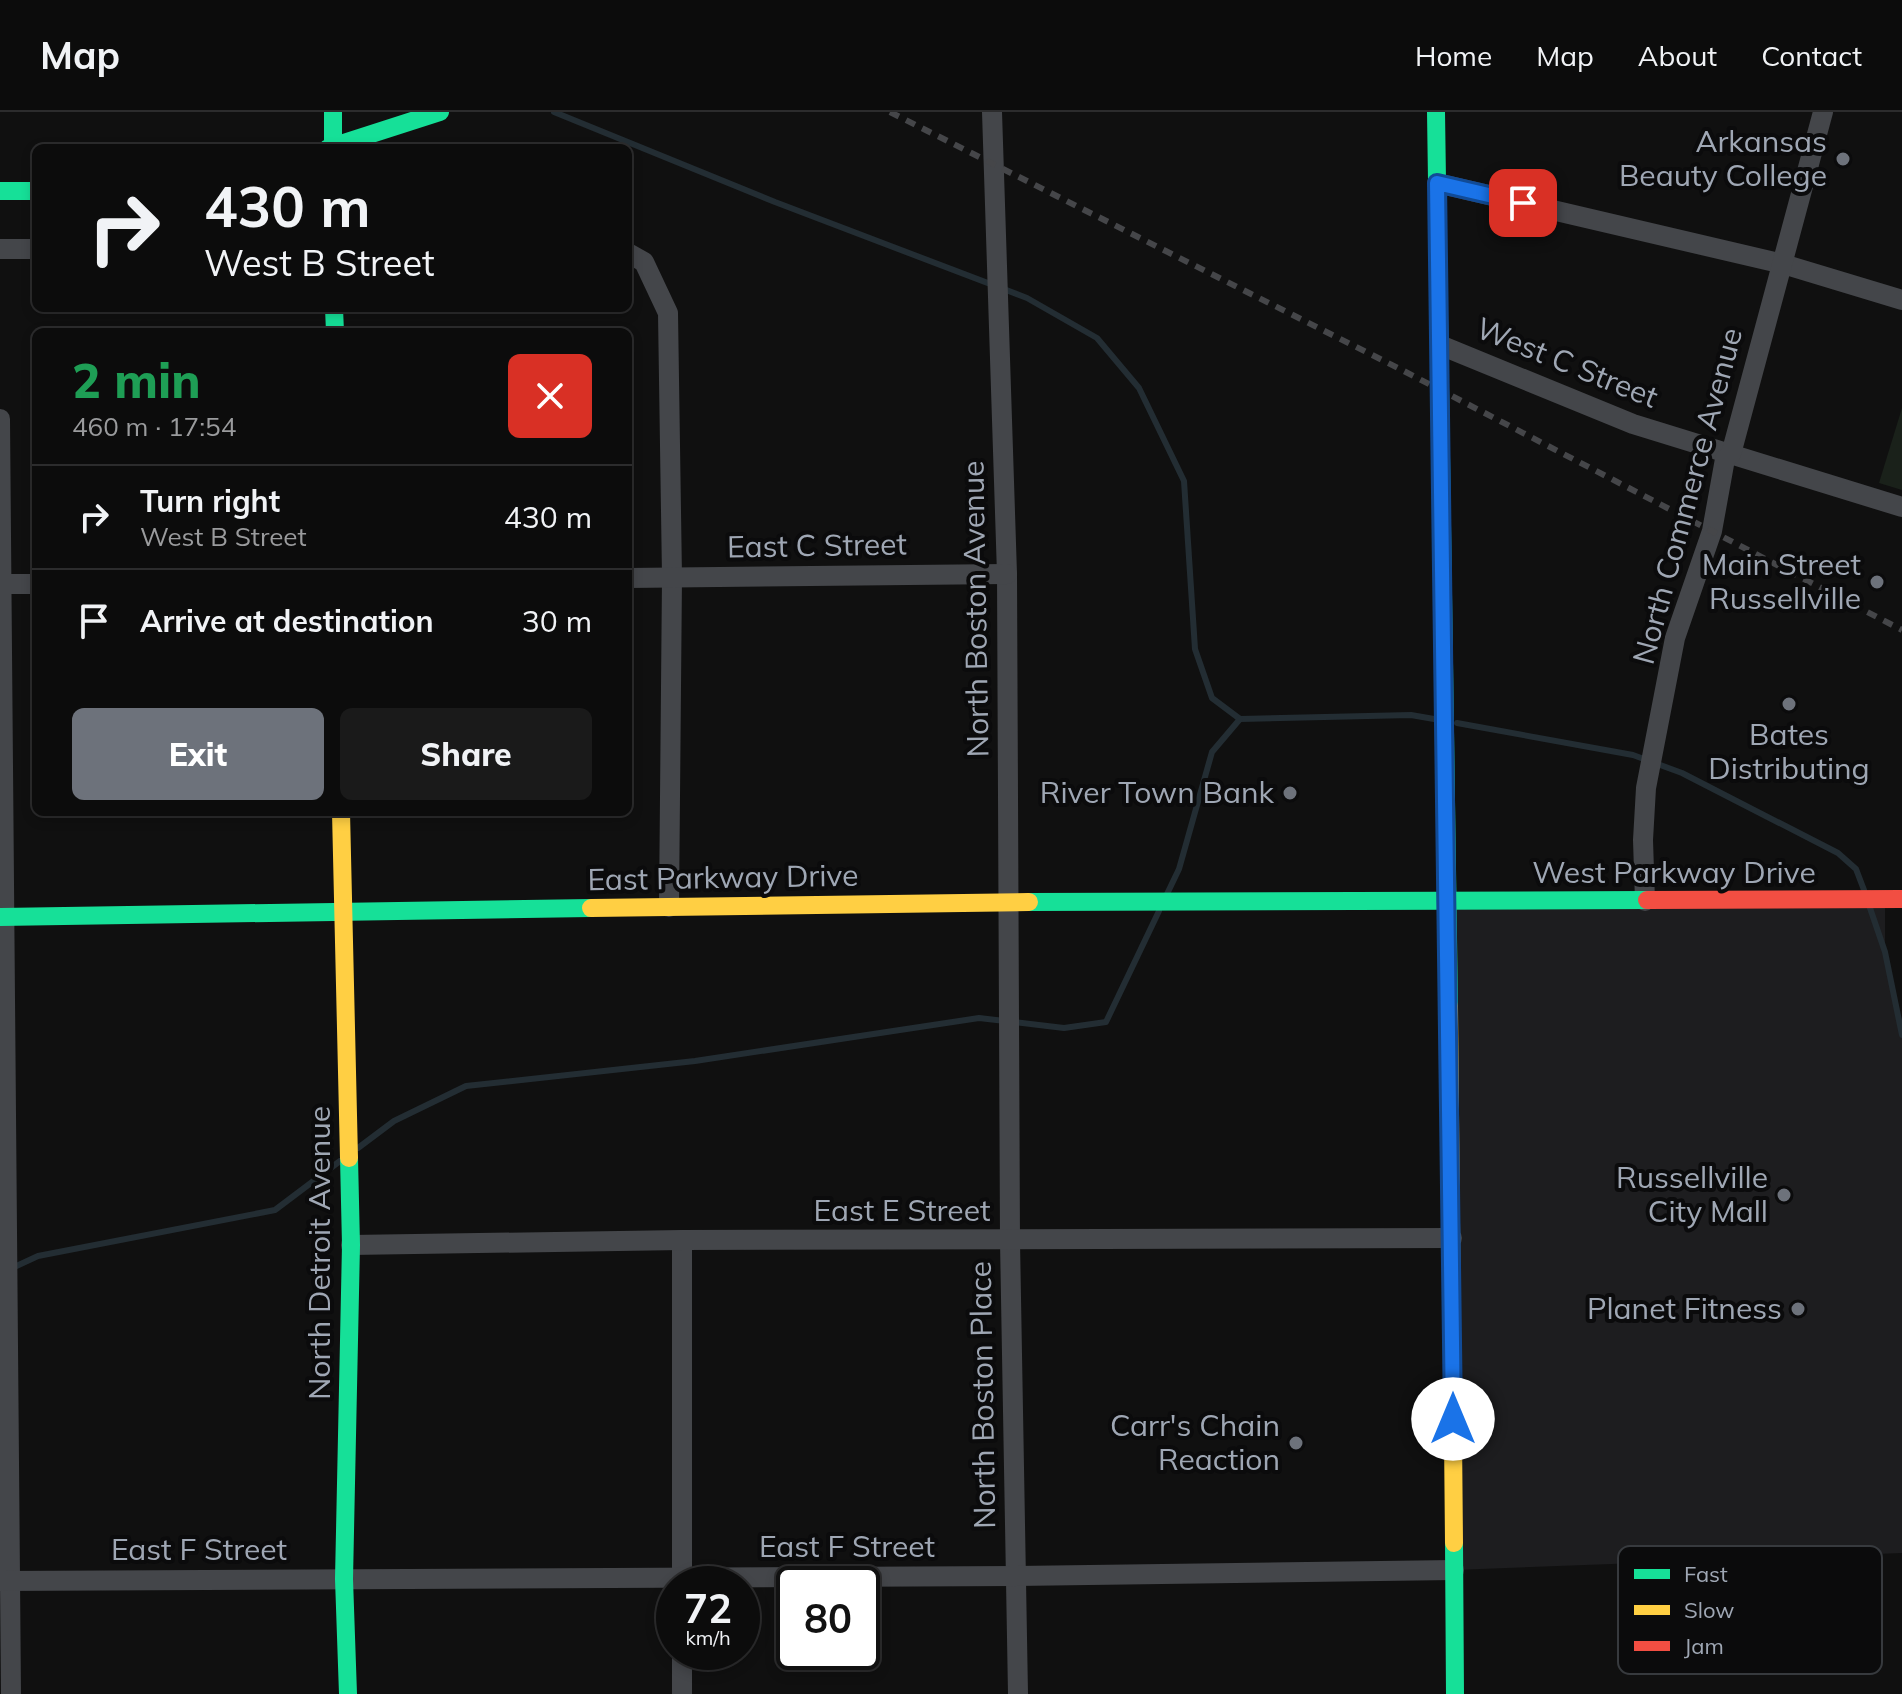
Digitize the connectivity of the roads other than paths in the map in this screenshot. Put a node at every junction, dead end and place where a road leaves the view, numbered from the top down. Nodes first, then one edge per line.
1 (333, 112) edge
2 (440, 112) edge
3 (992, 112) edge
4 (1436, 112) edge
5 (1823, 112) edge
6 (331, 144) edge
7 (343, 144) edge
8 (1437, 183) junction
9 (0, 191) edge
10 (32, 191) edge
11 (0, 249) edge
12 (32, 249) edge
13 (636, 258) edge
14 (1783, 264) junction
15 (1902, 300) edge
16 (1440, 345) junction
17 (0, 419) edge
18 (1731, 454) junction
19 (1902, 507) edge
20 (1007, 574) junction
21 (672, 577) junction
22 (632, 578) edge
23 (1, 584) edge
24 (32, 584) edge
25 (341, 816) edge
26 (1894, 899) edge
27 (1645, 901) junction
28 (1009, 902) junction
29 (1447, 902) junction
30 (669, 907) junction
31 (344, 911) junction
32 (2, 917) edge
33 (1452, 1238) junction
34 (682, 1240) junction
35 (5, 1241) edge
36 (1010, 1241) junction
37 (351, 1245) junction
38 (682, 1566) edge
39 (1454, 1570) junction
40 (1016, 1576) junction
41 (344, 1579) junction
42 (760, 1580) edge
43 (5, 1581) edge
44 (656, 1581) edge
45 (682, 1670) edge
46 (11, 1694) edge
47 (348, 1694) edge
48 (682, 1694) edge
49 (1018, 1694) edge
50 (1455, 1694) edge

1 - 6 main road
2 - 7 main road, bridge
3 - 20 street, North Boston Avenue
4 - 8 main road
5 - 14 street, North Commerce Avenue
8 - 14 street
8 - 16 main road
9 - 10 main road
11 - 12 street
13 - 21 street
14 - 15 street
14 - 18 street, North Commerce Avenue
16 - 18 street, West C Street
16 - 29 main road
17 - 23 street
18 - 19 street, West C Street
18 - 27 street, North Commerce Avenue
20 - 21 street, East C Street
20 - 28 street, North Boston Avenue
21 - 22 street, East C Street
21 - 30 street
23 - 24 street
23 - 32 street
25 - 31 main road, North Detroit Avenue
26 - 27 main road, West Parkway Drive
27 - 29 main road, West Parkway Drive
28 - 29 main road, East Parkway Drive
28 - 30 main road, East Parkway Drive
28 - 36 street, North Boston Place
29 - 33 main road
30 - 31 main road, East Parkway Drive
31 - 32 main road, East Parkway Drive
31 - 37 main road, North Detroit Avenue
32 - 35 street
33 - 36 street, East E Street
33 - 39 main road
34 - 36 street, East E Street
34 - 37 street, East E Street
34 - 38 street
35 - 43 street
36 - 40 street, North Boston Place
37 - 41 main road, North Detroit Avenue
39 - 40 street, East F Street
39 - 50 main road
40 - 42 street, East F Street
40 - 49 street, North Boston Place
41 - 43 street, East F Street
41 - 44 street, East F Street
41 - 47 main road, North Detroit Avenue
43 - 46 street
45 - 48 street

